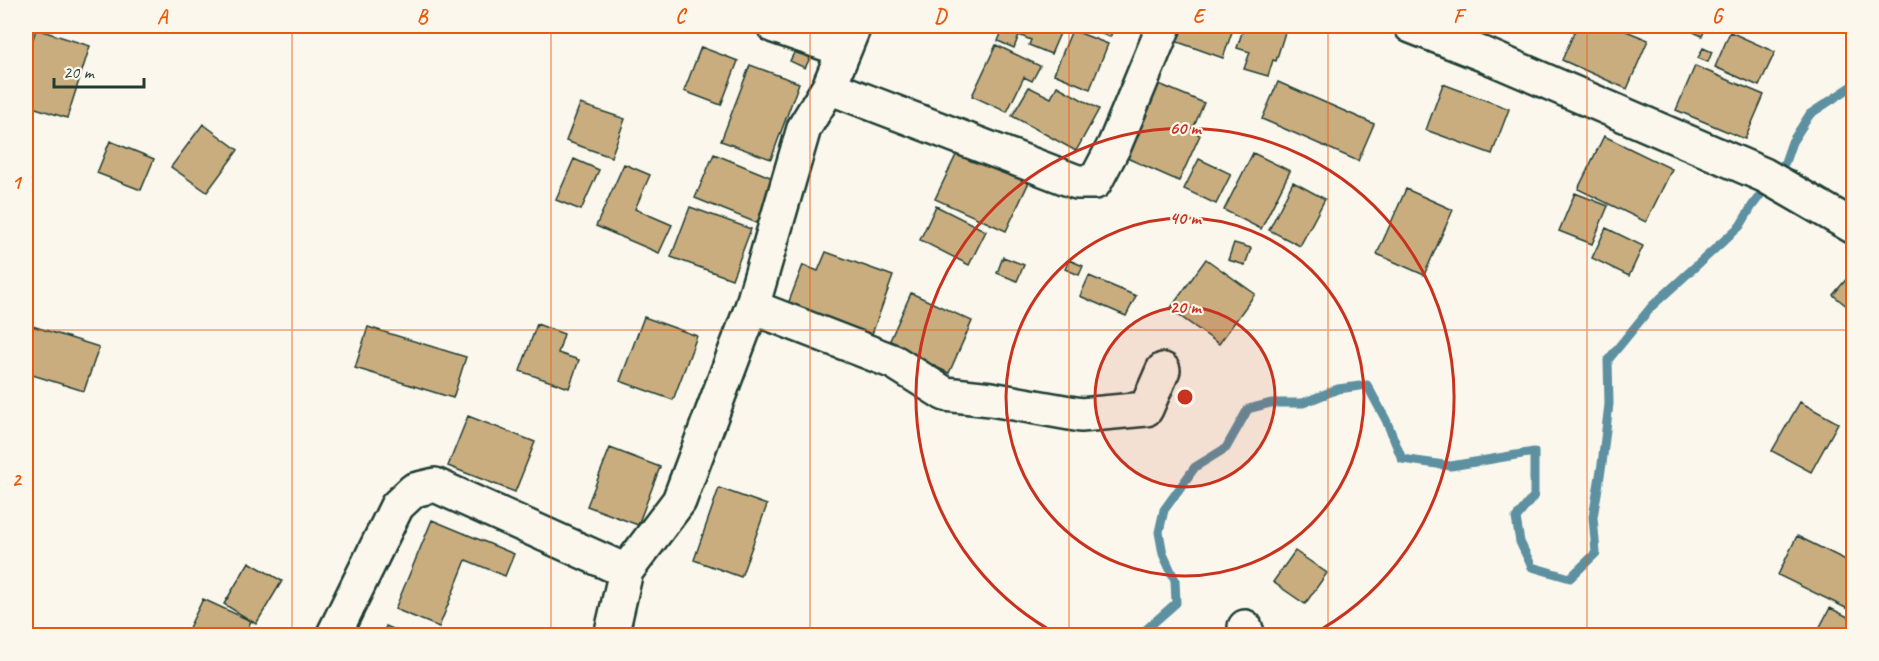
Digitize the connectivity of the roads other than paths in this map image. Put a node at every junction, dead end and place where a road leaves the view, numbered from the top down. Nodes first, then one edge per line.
1 (774, 26) edge
2 (1164, 26) edge
3 (1411, 26) edge
4 (849, 38) edge
5 (829, 87) junction
6 (1854, 227) edge
7 (752, 307) junction
8 (1163, 370) dead end
9 (626, 571) junction
10 (333, 636) edge
11 (611, 636) edge

1 - 4 street
2 - 5 street
3 - 6 street
4 - 5 street
5 - 7 street
7 - 8 street
7 - 9 street
9 - 10 street
9 - 11 street

